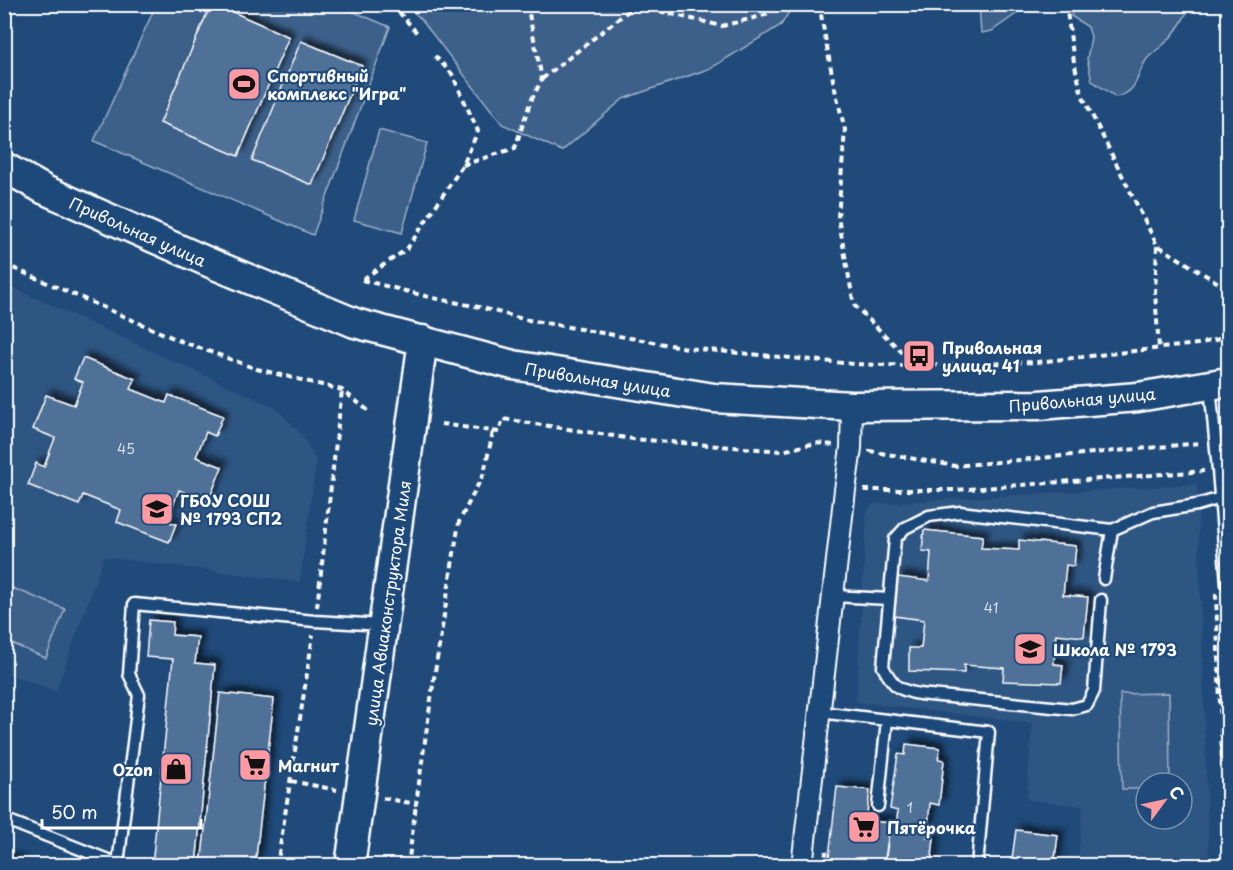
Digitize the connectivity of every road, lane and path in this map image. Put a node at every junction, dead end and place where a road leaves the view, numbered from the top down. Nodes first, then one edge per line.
1 (392, 4) edge
2 (527, 4) edge
3 (629, 4) edge
4 (783, 4) edge
5 (819, 4) edge
6 (1065, 4) edge
7 (636, 5) edge
8 (418, 34) dead end
9 (434, 55) dead end
10 (542, 79) junction
11 (463, 165) junction
12 (4, 167) edge
13 (1157, 245) junction
14 (4, 264) edge
15 (1228, 289) edge
16 (1228, 337) edge
17 (423, 340) junction
18 (1160, 348) junction
19 (916, 366) junction
20 (1219, 384) edge
21 (852, 406) junction
22 (370, 411) dead end
23 (441, 424) dead end
24 (492, 432) junction
25 (1215, 442) junction
26 (834, 446) dead end
27 (870, 451) dead end
28 (1218, 470) junction
29 (845, 490) junction
30 (1221, 498) junction
31 (1112, 530) junction
32 (1104, 579) dead end
33 (1228, 584) edge
34 (833, 596) junction
35 (890, 598) junction
36 (1101, 600) dead end
37 (384, 625) junction
38 (819, 712) junction
39 (887, 720) junction
40 (291, 780) dead end
41 (1223, 781) junction
42 (1228, 785) edge
43 (360, 795) junction
44 (416, 804) junction
45 (878, 806) dead end
46 (4, 819) edge
47 (1227, 836) edge
48 (830, 848) dead end
49 (350, 866) edge
50 (408, 866) edge
51 (802, 866) edge
52 (825, 866) edge
53 (977, 866) edge
54 (1226, 866) edge

1 - 8 path
2 - 10 path
3 - 7 path
4 - 7 path
5 - 19 path
6 - 13 path
7 - 10 path
9 - 11 path
10 - 11 path
11 - 19 path
12 - 17 main road, Привольная улица
13 - 15 path
13 - 18 path
14 - 22 path
16 - 18 path
17 - 21 main road, Привольная улица
17 - 37 main road, улица Авиаконструктора Миля
18 - 19 path
20 - 21 main road, Привольная улица
20 - 25 lane
21 - 29 street
23 - 24 path
24 - 26 path
24 - 44 path
25 - 27 path
25 - 28 lane
28 - 29 path
28 - 30 lane
29 - 34 street
30 - 31 lane
30 - 33 lane
31 - 32 lane
31 - 35 lane
33 - 41 path
34 - 35 lane
34 - 38 street
35 - 36 lane
37 - 43 main road, улица Авиаконструктора Миля
37 - 46 lane
38 - 39 lane
38 - 51 street
39 - 45 lane
39 - 53 lane
40 - 43 path
41 - 42 path
41 - 47 path
43 - 44 path
43 - 49 main road, улица Авиаконструктора Миля
44 - 50 path
47 - 54 path
48 - 52 path

